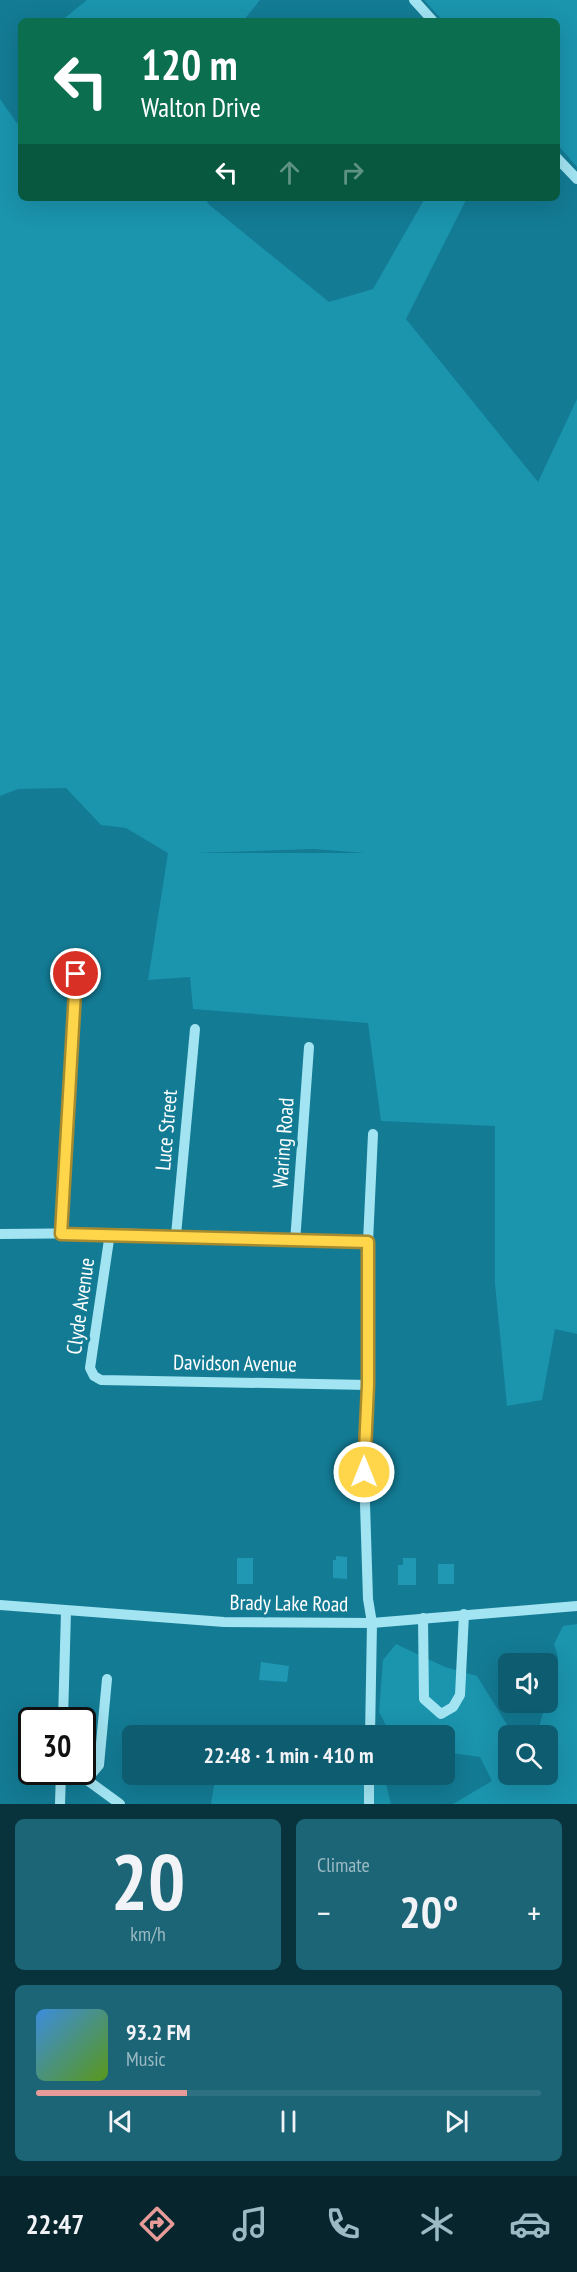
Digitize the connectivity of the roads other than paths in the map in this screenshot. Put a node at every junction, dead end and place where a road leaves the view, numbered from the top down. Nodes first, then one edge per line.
1 (414, 0) edge
2 (430, 18) edge
3 (560, 161) edge
4 (577, 179) edge
5 (76, 974) dead end
6 (195, 1029) dead end
7 (309, 1047) dead end
8 (373, 1134) dead end
9 (110, 1233) junction
10 (0, 1234) edge
11 (61, 1234) junction
12 (176, 1235) junction
13 (295, 1242) junction
14 (368, 1242) junction
15 (101, 1380) joint
16 (368, 1385) junction
17 (0, 1605) edge
18 (577, 1606) edge
19 (66, 1611) junction
20 (464, 1614) junction
21 (423, 1618) junction
22 (372, 1623) junction
23 (107, 1678) dead end
24 (63, 1707) edge
25 (370, 1725) edge
26 (96, 1769) edge
27 (61, 1785) edge
28 (95, 1785) edge
29 (369, 1785) edge
30 (60, 1804) edge
31 (120, 1804) edge
32 (369, 1804) edge

1 - 2 street
3 - 4 street
5 - 11 street
6 - 12 street, Luce Street
7 - 13 street, Waring Road
8 - 14 street
9 - 11 street
9 - 12 street
9 - 15 street, Clyde Avenue
10 - 11 street
12 - 13 street
13 - 14 street
14 - 16 street
15 - 16 street, Davidson Avenue
16 - 22 street
17 - 19 street, Brady Lake Road
18 - 20 street, Brady Lake Road
19 - 22 street, Brady Lake Road
19 - 24 street
20 - 21 street, Brady Lake Road
20 - 21 street
21 - 22 street, Brady Lake Road
22 - 25 street
23 - 26 street
27 - 30 street
28 - 31 street
29 - 32 street

